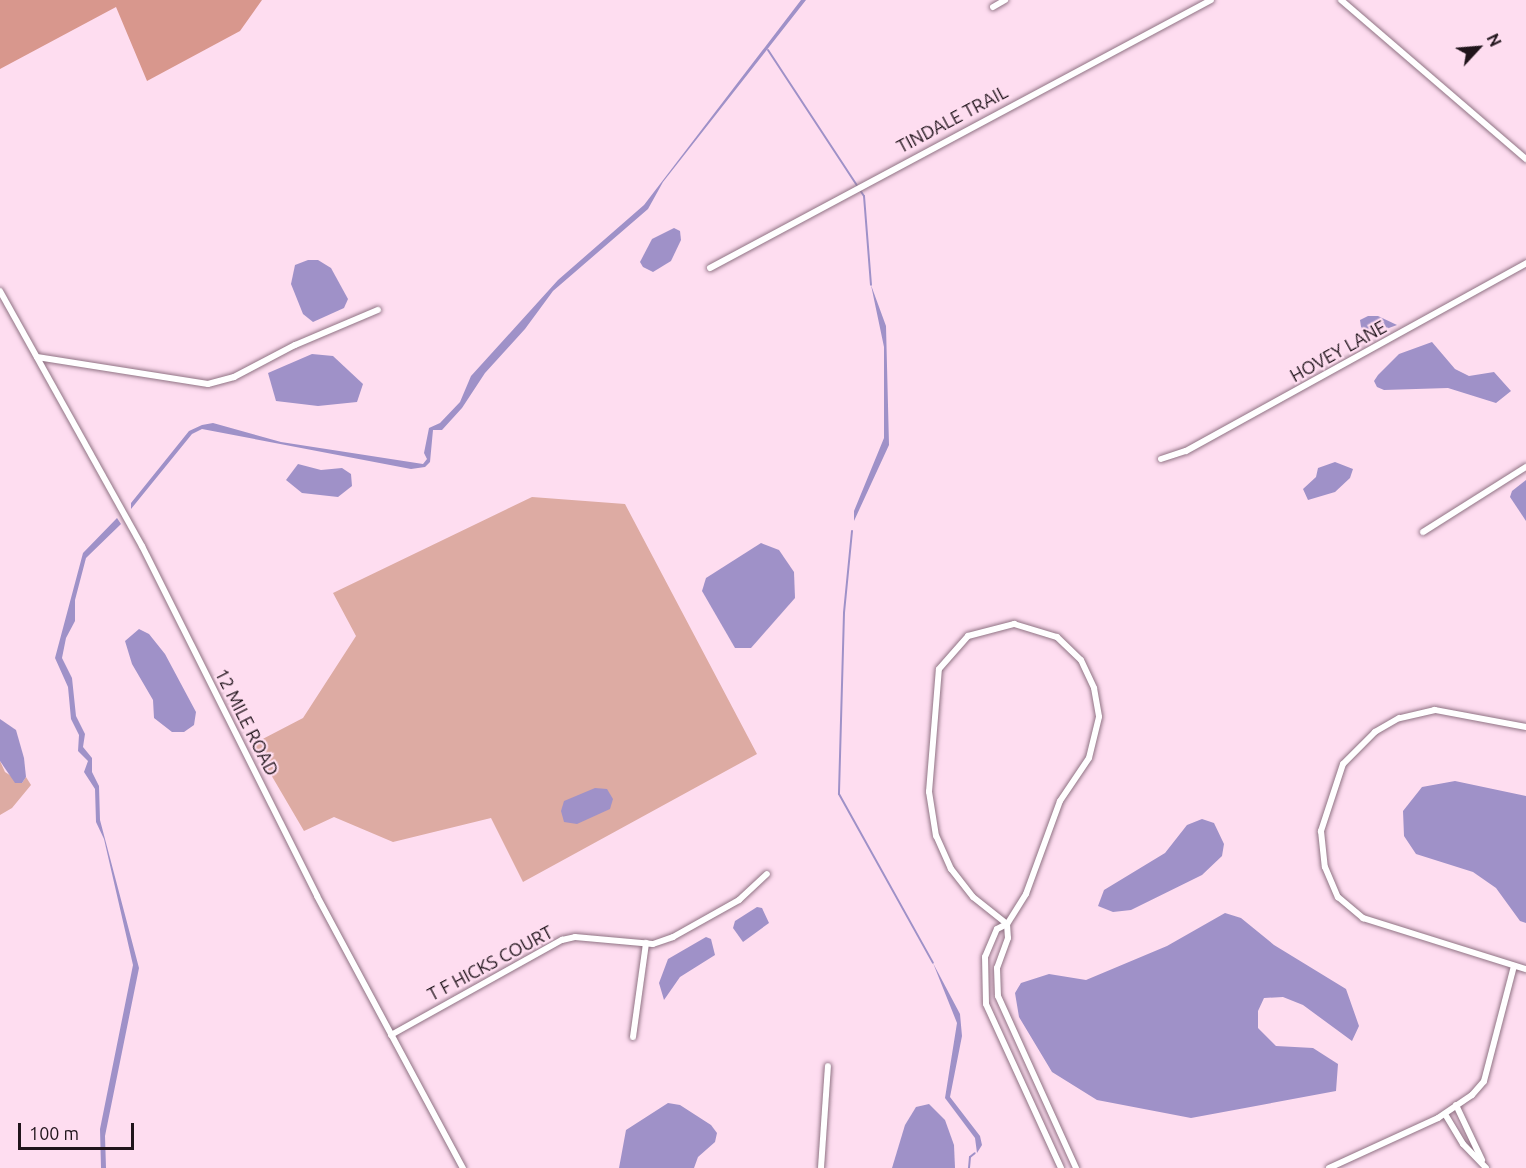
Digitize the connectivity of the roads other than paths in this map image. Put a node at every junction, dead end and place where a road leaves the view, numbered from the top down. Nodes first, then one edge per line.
1 (1005, 0) edge
2 (1211, 0) edge
3 (1341, 0) edge
4 (993, 6) dead end
5 (1526, 159) edge
6 (1526, 263) edge
7 (710, 268) dead end
8 (0, 291) edge
9 (378, 310) dead end
10 (37, 357) junction
11 (1161, 459) dead end
12 (1526, 467) edge
13 (1424, 532) dead end
14 (1526, 727) edge
15 (768, 874) dead end
16 (1007, 924) junction
17 (646, 942) junction
18 (1514, 966) junction
19 (1526, 969) edge
20 (391, 1035) junction
21 (633, 1037) dead end
22 (828, 1066) dead end
23 (1456, 1105) junction
24 (1445, 1114) junction
25 (1485, 1166) edge
26 (463, 1168) edge
27 (821, 1168) edge
28 (1061, 1168) edge
29 (1076, 1168) edge
30 (1329, 1168) edge

1 - 4 street
2 - 7 street, TINDALE TRAIL
3 - 5 street
6 - 11 street, HOVEY LANE
8 - 10 street, 12 MILE ROAD
9 - 10 street
10 - 20 street, 12 MILE ROAD
12 - 13 street
14 - 18 street
15 - 17 street, T F HICKS COURT
16 - 16 street
16 - 28 street
16 - 29 street
17 - 20 street, T F HICKS COURT
17 - 21 street
18 - 19 street
18 - 23 street
20 - 26 street, 12 MILE ROAD
22 - 27 street
23 - 24 street
23 - 25 street
24 - 25 street
24 - 30 street

